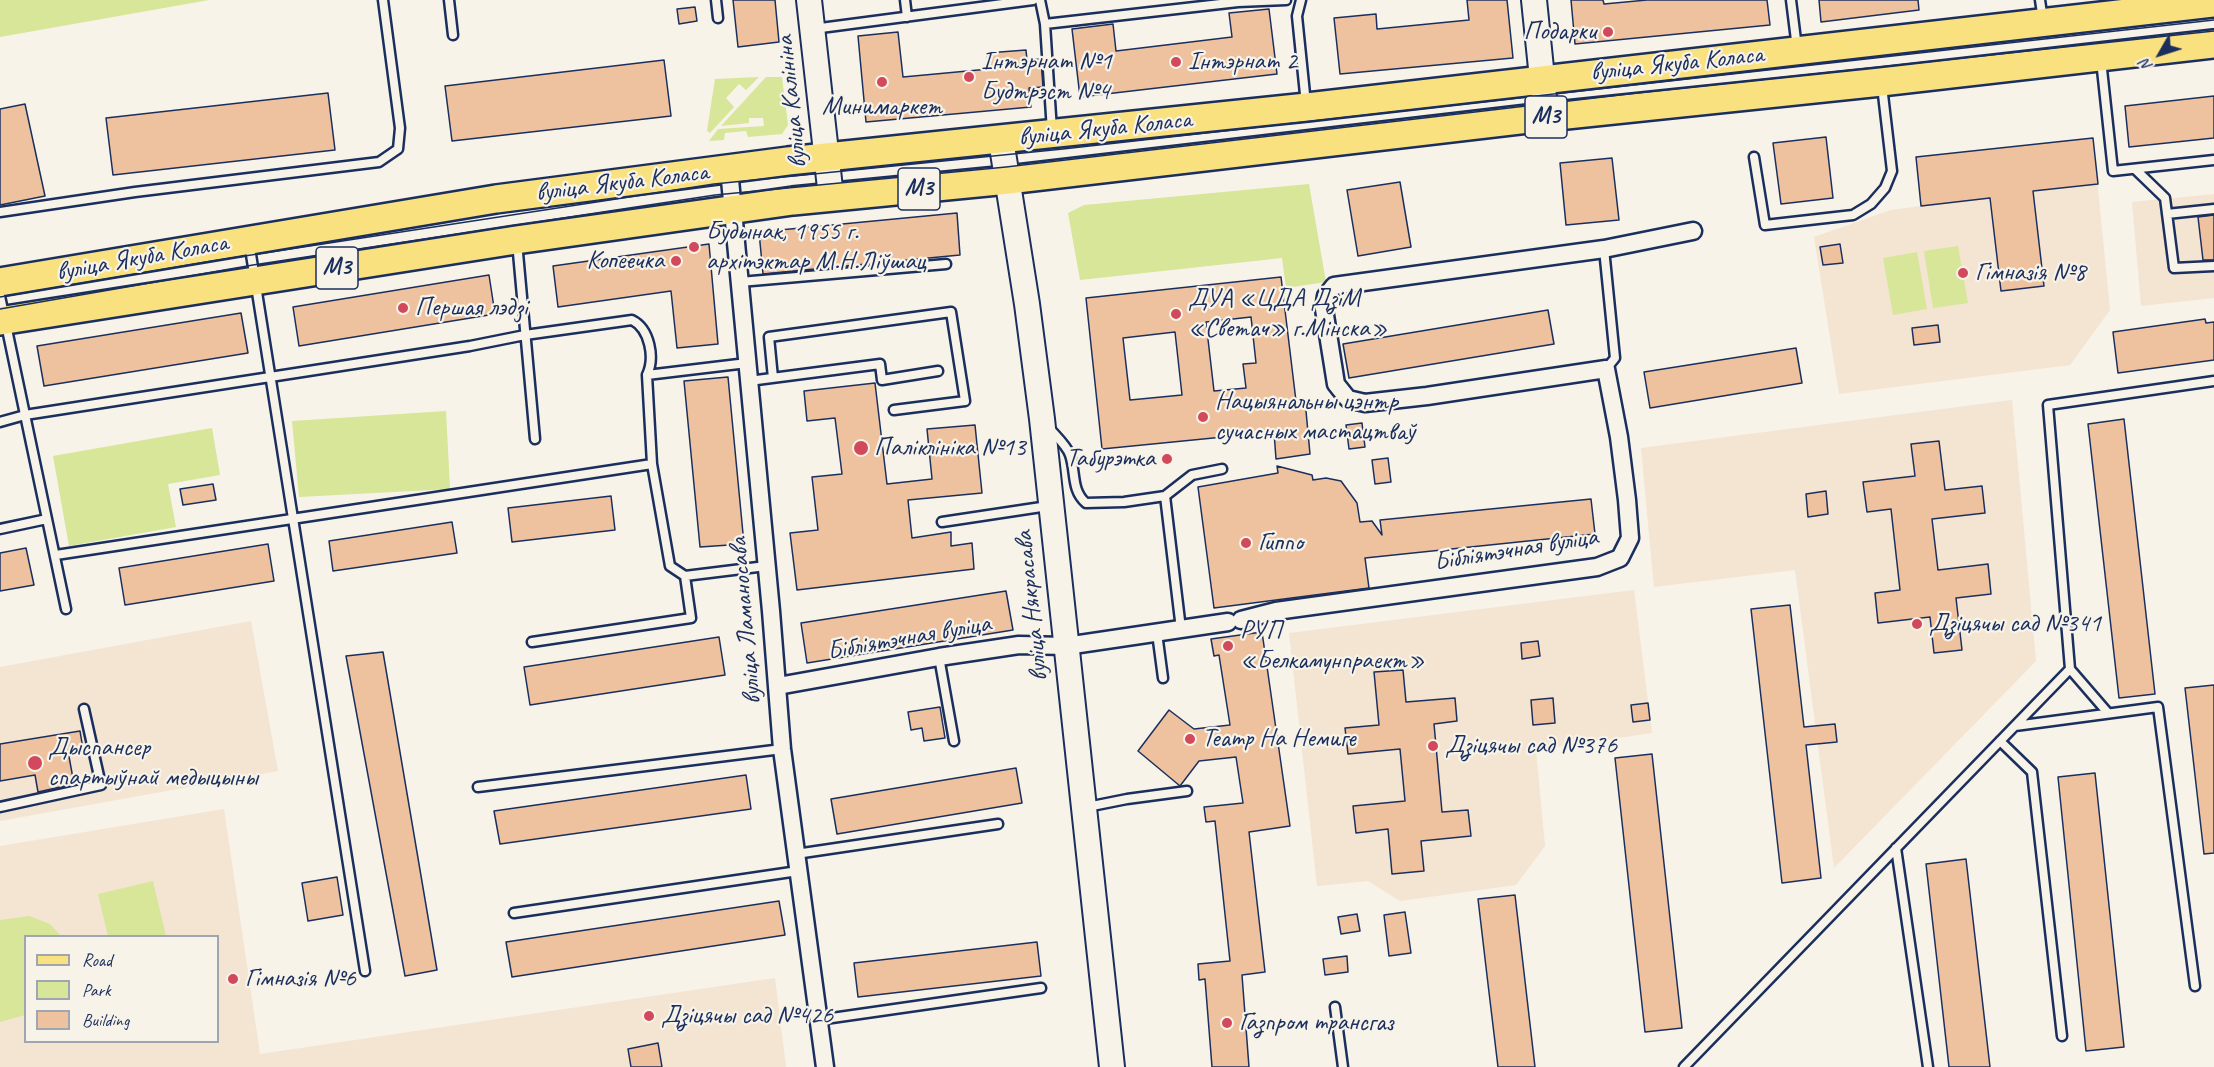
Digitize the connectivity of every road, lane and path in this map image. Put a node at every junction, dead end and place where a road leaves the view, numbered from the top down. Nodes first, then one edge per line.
1 (382, 0) edge
2 (449, 0) edge
3 (716, 0) edge
4 (809, 0) edge
5 (905, 0) edge
6 (1034, 0) edge
7 (1040, 0) edge
8 (1286, 0) edge
9 (1301, 0) edge
10 (1534, 0) edge
11 (1791, 0) edge
12 (2214, 3) edge
13 (2042, 12) edge
14 (907, 17) junction
15 (718, 18) dead end
16 (1045, 24) junction
17 (812, 29) junction
18 (453, 35) dead end
19 (2214, 44) edge
20 (1797, 51) junction
21 (2100, 57) junction
22 (1542, 79) junction
23 (1881, 82) junction
24 (1306, 107) junction
25 (1546, 117) junction
26 (1053, 134) junction
27 (1002, 140) junction
28 (826, 157) junction
29 (1754, 157) dead end
30 (2214, 160) edge
31 (729, 169) junction
32 (2135, 169) junction
33 (1008, 180) junction
34 (831, 197) junction
35 (733, 209) junction
36 (2214, 209) edge
37 (0, 212) edge
38 (2167, 214) junction
39 (1692, 231) dead end
40 (249, 240) junction
41 (516, 240) junction
42 (1604, 249) junction
43 (946, 264) dead end
44 (2214, 266) edge
45 (255, 280) junction
46 (0, 282) edge
47 (740, 282) junction
48 (2, 312) edge
49 (525, 335) junction
50 (747, 363) junction
51 (1606, 369) junction
52 (938, 371) dead end
53 (647, 375) junction
54 (271, 377) junction
55 (773, 378) junction
56 (749, 381) junction
57 (2214, 381) edge
58 (894, 410) dead end
59 (25, 415) junction
60 (1042, 419) junction
61 (0, 422) edge
62 (535, 439) dead end
63 (652, 464) junction
64 (1222, 469) dead end
65 (1165, 496) junction
66 (1050, 506) junction
67 (47, 519) junction
68 (294, 520) junction
69 (942, 522) dead end
70 (0, 529) edge
71 (56, 555) junction
72 (766, 566) junction
73 (685, 576) junction
74 (66, 609) dead end
75 (1181, 629) junction
76 (1157, 633) junction
77 (532, 642) dead end
78 (1066, 646) junction
79 (939, 657) junction
80 (2070, 669) junction
81 (1163, 678) dead end
82 (778, 686) junction
83 (84, 709) dead end
84 (2108, 713) junction
85 (2015, 726) junction
86 (954, 741) dead end
87 (2000, 741) junction
88 (782, 749) junction
89 (478, 787) dead end
90 (1187, 791) dead end
91 (0, 807) edge
92 (1083, 808) junction
93 (998, 824) dead end
94 (1896, 848) junction
95 (797, 862) junction
96 (514, 913) dead end
97 (365, 971) dead end
98 (2195, 986) dead end
99 (1041, 988) dead end
100 (1335, 1007) dead end
101 (818, 1020) junction
102 (2062, 1036) dead end
103 (825, 1067) edge
104 (1112, 1067) edge
105 (1343, 1067) edge
106 (1684, 1067) edge
107 (1928, 1067) edge

1 - 37 lane
2 - 18 lane
3 - 15 lane
4 - 17 main road, вуліца Калініна
5 - 14 lane
6 - 14 lane
7 - 16 lane
8 - 16 lane
9 - 24 lane
10 - 22 main road
11 - 20 lane
12 - 13 main road, вуліца Якуба Коласа / М3
13 - 20 main road, вуліца Якуба Коласа / М3
14 - 17 lane
16 - 26 lane
17 - 28 main road, вуліца Калініна
19 - 21 main road, вуліца Якуба Коласа / М3
20 - 22 main road, вуліца Якуба Коласа / М3
21 - 23 main road, вуліца Якуба Коласа / М3
21 - 32 lane
22 - 24 main road, вуліца Якуба Коласа / М3
22 - 25 main road
23 - 25 main road, вуліца Якуба Коласа / М3
23 - 29 lane
24 - 26 main road, вуліца Якуба Коласа / М3
25 - 33 main road, вуліца Якуба Коласа / М3
26 - 27 main road, вуліца Якуба Коласа / М3
27 - 28 main road, вуліца Якуба Коласа / М3
27 - 33 main road, вуліца Някрасава
28 - 31 main road, вуліца Якуба Коласа / М3
28 - 34 main road, вуліца Калініна
30 - 32 lane
31 - 35 street, вуліца Ламаносава
31 - 40 main road, вуліца Якуба Коласа / М3
32 - 38 lane
33 - 34 main road, вуліца Якуба Коласа / М3
33 - 60 main road, вуліца Някрасава
34 - 35 main road, вуліца Якуба Коласа / М3
35 - 41 main road, вуліца Якуба Коласа / М3
35 - 47 street, вуліца Ламаносава
36 - 38 lane
38 - 44 lane
39 - 42 street
40 - 45 lane
40 - 46 main road, вуліца Якуба Коласа / М3
41 - 45 main road, вуліца Якуба Коласа / М3
41 - 49 lane
42 - 51 lane
42 - 51 street
43 - 47 lane
45 - 48 main road, вуліца Якуба Коласа / М3
45 - 54 lane
47 - 50 street, вуліца Ламаносава
48 - 59 lane
49 - 53 lane
49 - 54 lane
49 - 62 lane
50 - 53 lane
50 - 56 street, вуліца Ламаносава
51 - 75 street, Бібліятэчная вуліца
52 - 55 lane
53 - 63 lane
54 - 59 lane
54 - 68 lane
55 - 56 lane
55 - 58 lane
56 - 72 street, вуліца Ламаносава
57 - 80 lane
59 - 61 lane
59 - 67 lane
60 - 65 lane
60 - 66 main road, вуліца Някрасава
63 - 68 lane
63 - 73 lane
64 - 65 lane
65 - 75 lane
66 - 69 lane
66 - 78 main road, вуліца Някрасава
67 - 70 lane
67 - 71 lane
68 - 71 lane
68 - 97 lane
71 - 74 lane
72 - 73 lane
72 - 82 street, вуліца Ламаносава
73 - 77 lane
75 - 76 street, Бібліятэчная вуліца
76 - 78 street, Бібліятэчная вуліца
76 - 81 lane
78 - 79 street, Бібліятэчная вуліца
78 - 92 main road, вуліца Някрасава
79 - 82 street, Бібліятэчная вуліца
79 - 86 lane
80 - 84 lane
80 - 85 lane
82 - 88 street, вуліца Ламаносава
83 - 91 lane
84 - 85 lane
84 - 98 lane
85 - 87 lane
87 - 94 lane
87 - 102 lane
88 - 89 lane
88 - 95 street, вуліца Ламаносава
90 - 92 lane
92 - 104 main road, вуліца Някрасава
93 - 95 lane
94 - 106 lane
94 - 107 lane
95 - 96 lane
95 - 101 street, вуліца Ламаносава
99 - 101 lane
100 - 105 lane
101 - 103 street, вуліца Ламаносава

